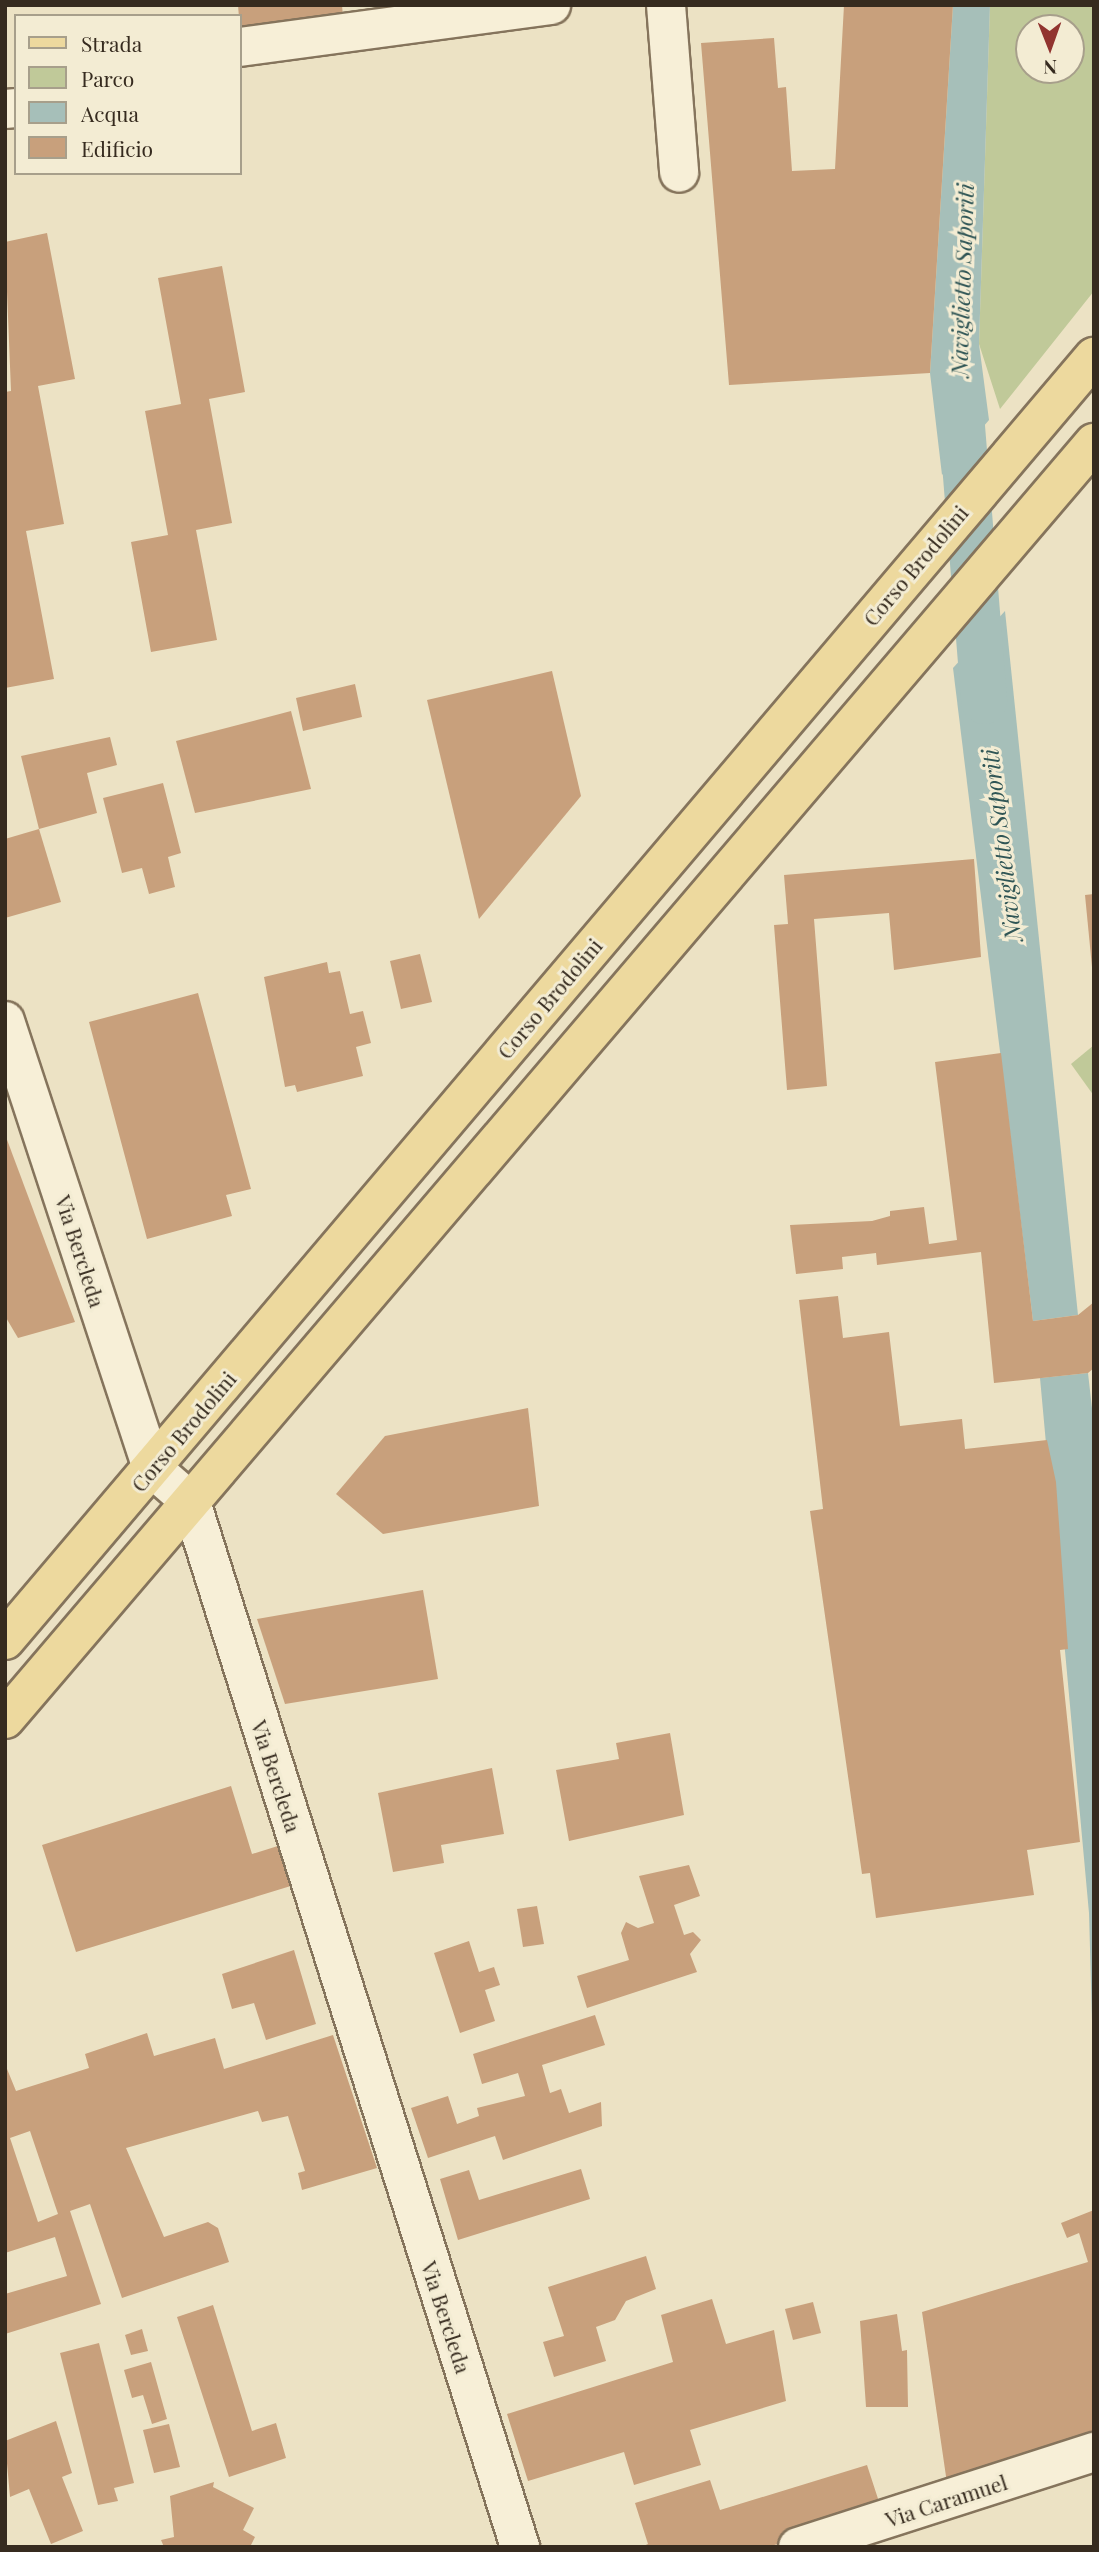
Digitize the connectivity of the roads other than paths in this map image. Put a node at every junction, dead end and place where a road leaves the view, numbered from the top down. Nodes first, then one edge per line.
1 (551, 5) edge
2 (666, 5) edge
3 (242, 47) edge
4 (679, 172) dead end
5 (1094, 357) edge
6 (1094, 443) edge
7 (5, 1021) edge
8 (152, 1468) junction
9 (191, 1503) junction
10 (5, 1640) edge
11 (5, 1719) edge
12 (1094, 2452) edge
13 (520, 2547) edge
14 (798, 2547) edge

1 - 3 street
2 - 4 street
5 - 8 main road, Corso Brodolini
6 - 9 main road
7 - 8 street, Via Bercleda
8 - 9 street, Via Bercleda
8 - 10 main road, Corso Brodolini
9 - 11 main road
9 - 13 street, Via Bercleda
12 - 14 street, Via Caramuel

